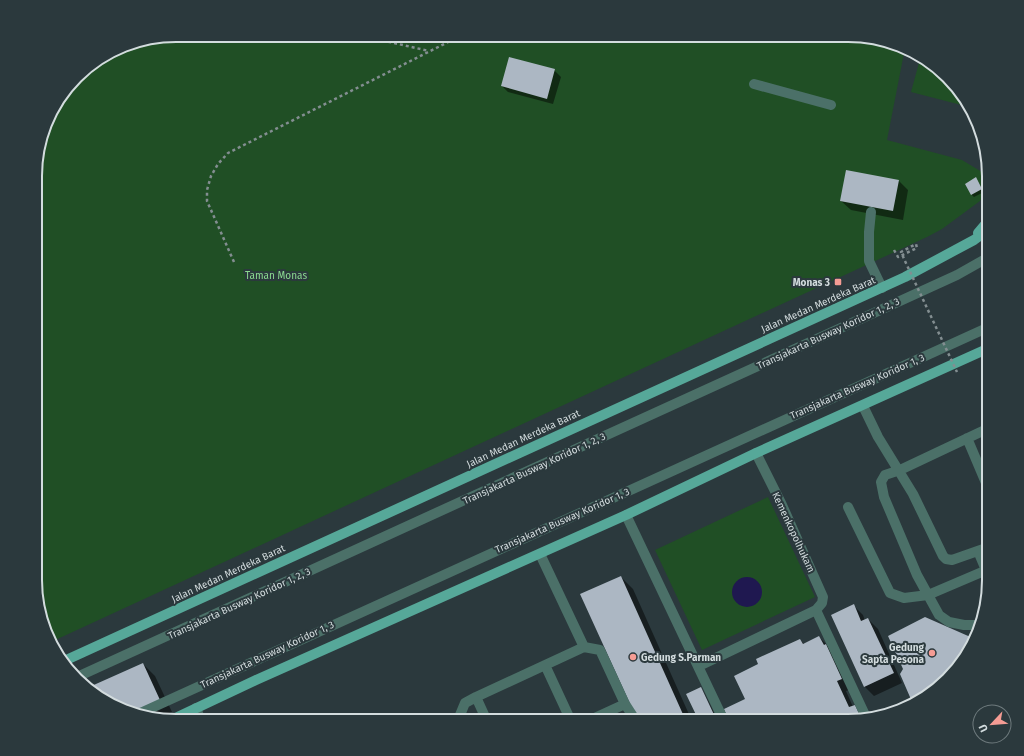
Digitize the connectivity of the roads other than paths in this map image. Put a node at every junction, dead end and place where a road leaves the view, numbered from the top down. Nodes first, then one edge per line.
1 (754, 84) dead end
2 (831, 105) dead end
3 (871, 212) dead end
4 (982, 229) edge
5 (982, 234) edge
6 (974, 240) junction
7 (982, 261) edge
8 (882, 288) junction
9 (982, 330) edge
10 (982, 351) edge
11 (863, 406) junction
12 (982, 431) edge
13 (967, 438) junction
14 (756, 453) junction
15 (900, 470) junction
16 (982, 473) edge
17 (848, 507) dead end
18 (626, 515) junction
19 (982, 550) edge
20 (978, 551) junction
21 (540, 554) junction
22 (982, 559) edge
23 (982, 572) edge
24 (928, 595) junction
25 (816, 610) junction
26 (974, 625) edge
27 (584, 647) junction
28 (69, 659) edge
29 (545, 665) junction
30 (699, 666) junction
31 (81, 675) edge
32 (476, 697) junction
33 (625, 704) junction
34 (196, 708) junction
35 (145, 710) edge
36 (864, 713) edge
37 (184, 714) edge
38 (198, 714) edge
39 (460, 714) edge
40 (484, 714) edge
41 (568, 714) edge
42 (603, 714) edge
43 (631, 714) edge
44 (721, 714) edge

1 - 2 street
3 - 8 street
4 - 6 main road
5 - 6 main road, Jalan Medan Merdeka Barat
6 - 8 main road, Jalan Medan Merdeka Barat
7 - 31 street, Transjakarta Busway Koridor 1, 2, 3
8 - 28 main road, Jalan Medan Merdeka Barat
9 - 35 street, Transjakarta Busway Koridor 1, 3
10 - 11 main road
11 - 14 main road
11 - 15 street
12 - 13 street
13 - 15 street
13 - 16 street
14 - 18 main road
14 - 25 street, Kemenkopolhukam
15 - 20 street
15 - 24 street
17 - 24 street
18 - 21 main road
18 - 30 street
19 - 20 street
20 - 22 street
21 - 27 street
21 - 34 main road
23 - 24 street
24 - 26 street
25 - 30 street
25 - 36 street
27 - 29 street
27 - 33 street
29 - 32 street
29 - 41 street
30 - 44 street
32 - 39 street
32 - 40 street
33 - 42 street
33 - 43 street
34 - 37 main road
34 - 38 street

